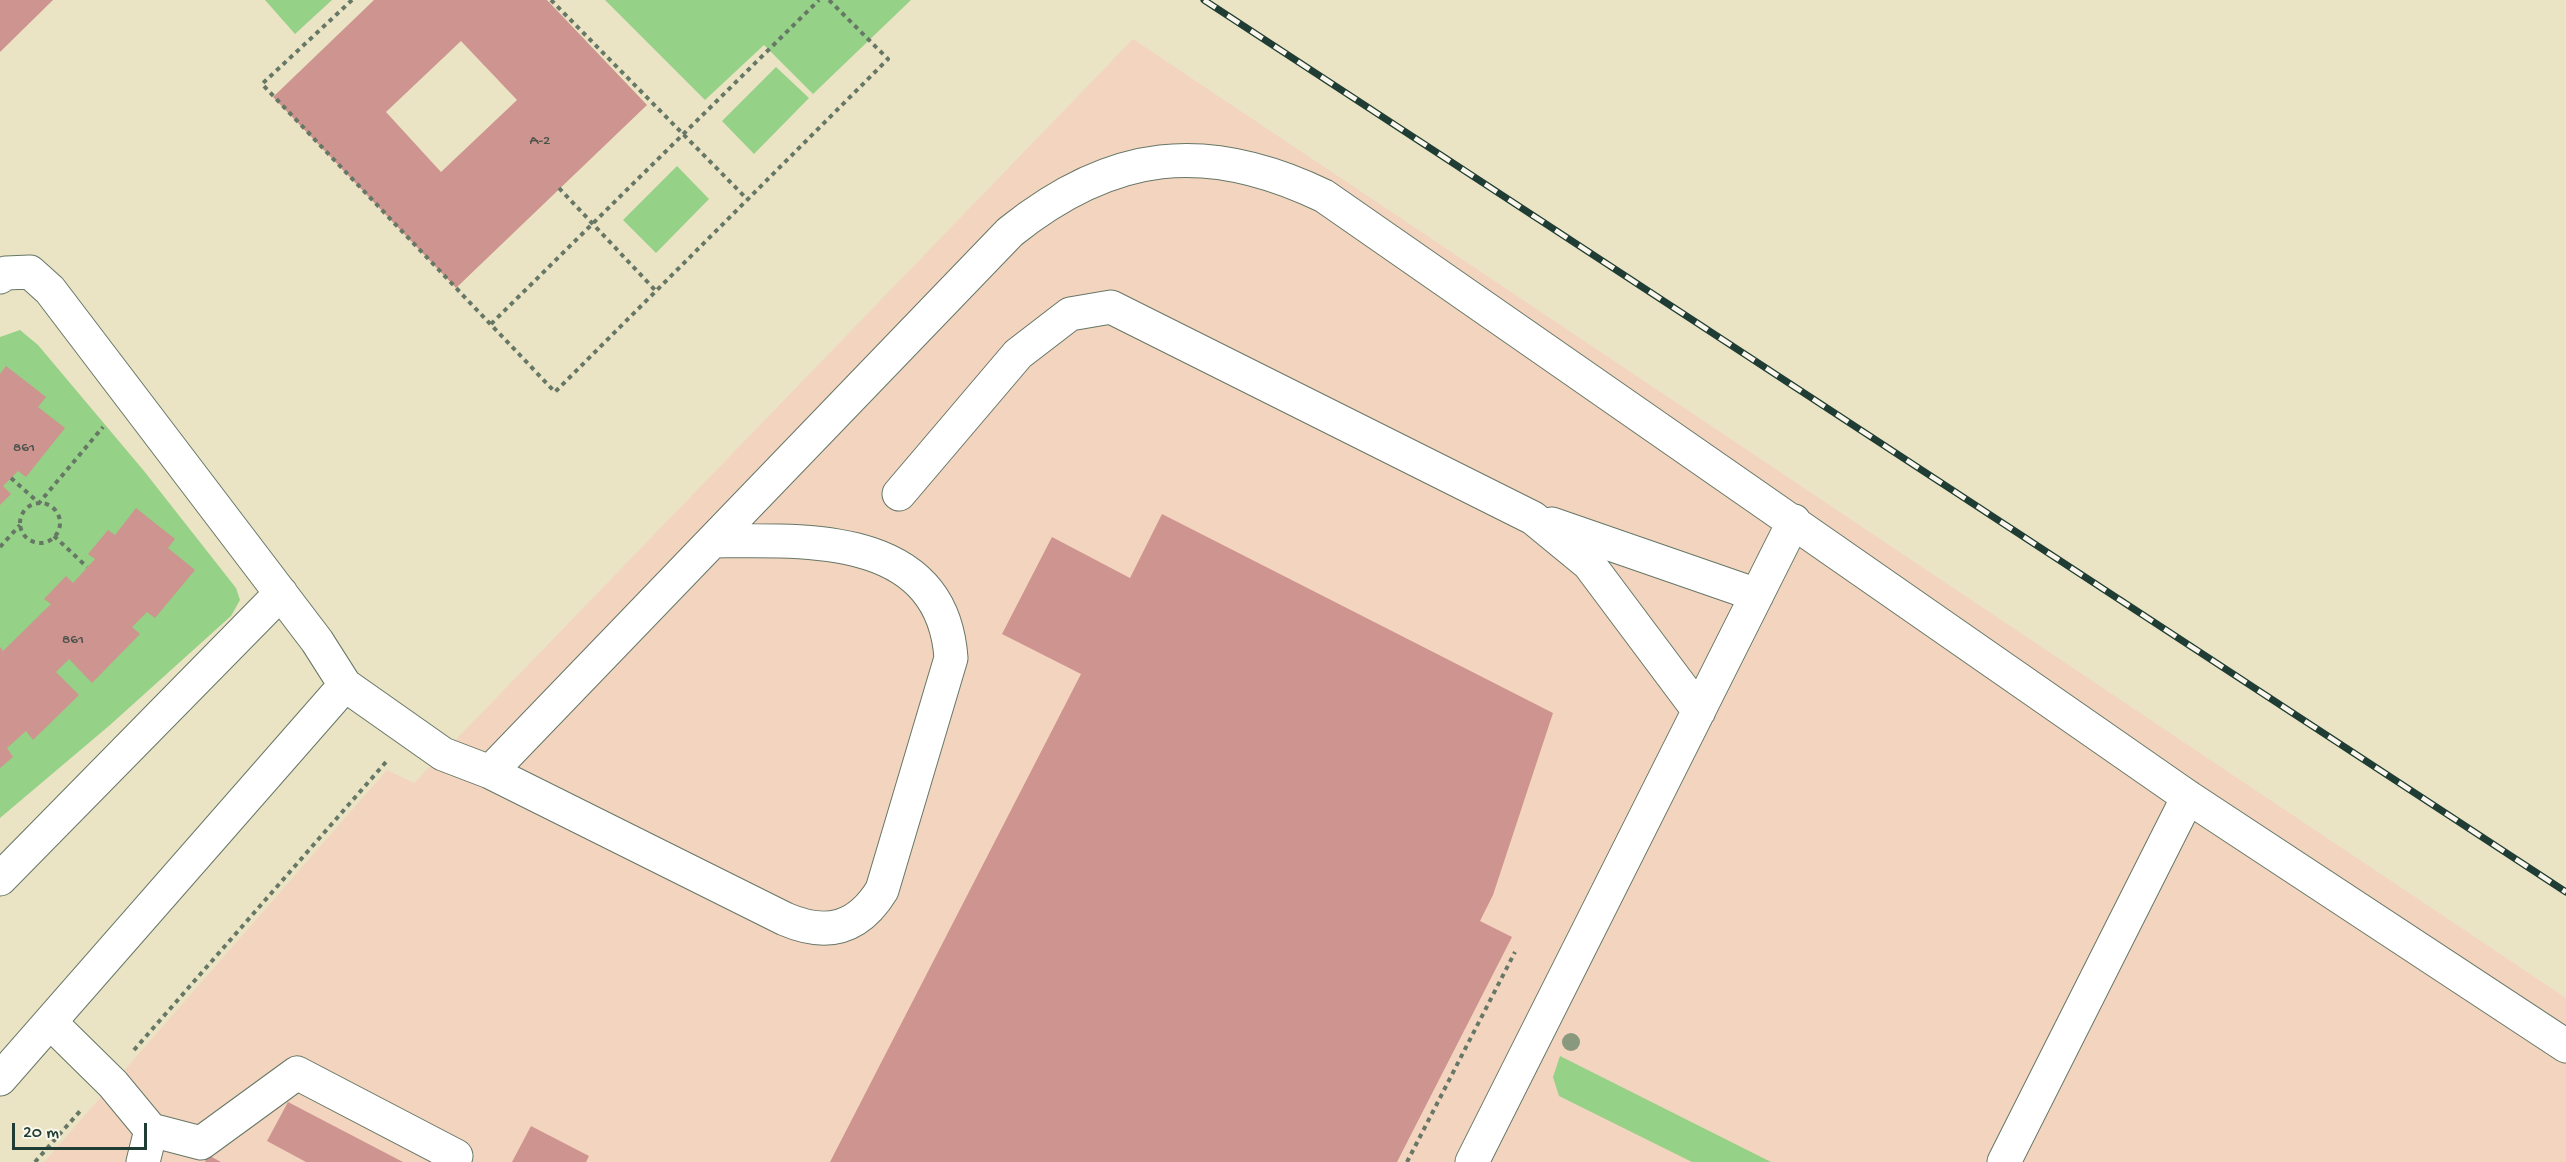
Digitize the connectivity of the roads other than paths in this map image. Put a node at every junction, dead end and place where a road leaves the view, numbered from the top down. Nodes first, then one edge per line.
1 (0, 277) edge
2 (899, 494) dead end
3 (1533, 518) junction
4 (1794, 521) junction
5 (713, 541) junction
6 (281, 593) junction
7 (1757, 595) junction
8 (345, 685) junction
9 (1699, 711) junction
10 (490, 772) junction
11 (2188, 797) junction
12 (0, 879) edge
13 (50, 1022) junction
14 (2566, 1046) edge
15 (0, 1079) edge
16 (151, 1130) junction
17 (143, 1162) edge
18 (453, 1162) edge
19 (1472, 1162) edge
20 (2004, 1162) edge

1 - 6 lane
2 - 3 lane
3 - 7 lane
3 - 9 lane
4 - 5 lane
4 - 7 lane
4 - 11 lane
5 - 10 lane
5 - 10 lane
6 - 8 lane
6 - 12 lane
7 - 9 lane
8 - 10 lane
8 - 13 lane
9 - 19 lane
11 - 14 lane
11 - 20 lane
13 - 15 lane
13 - 16 lane
16 - 17 lane
16 - 18 lane

